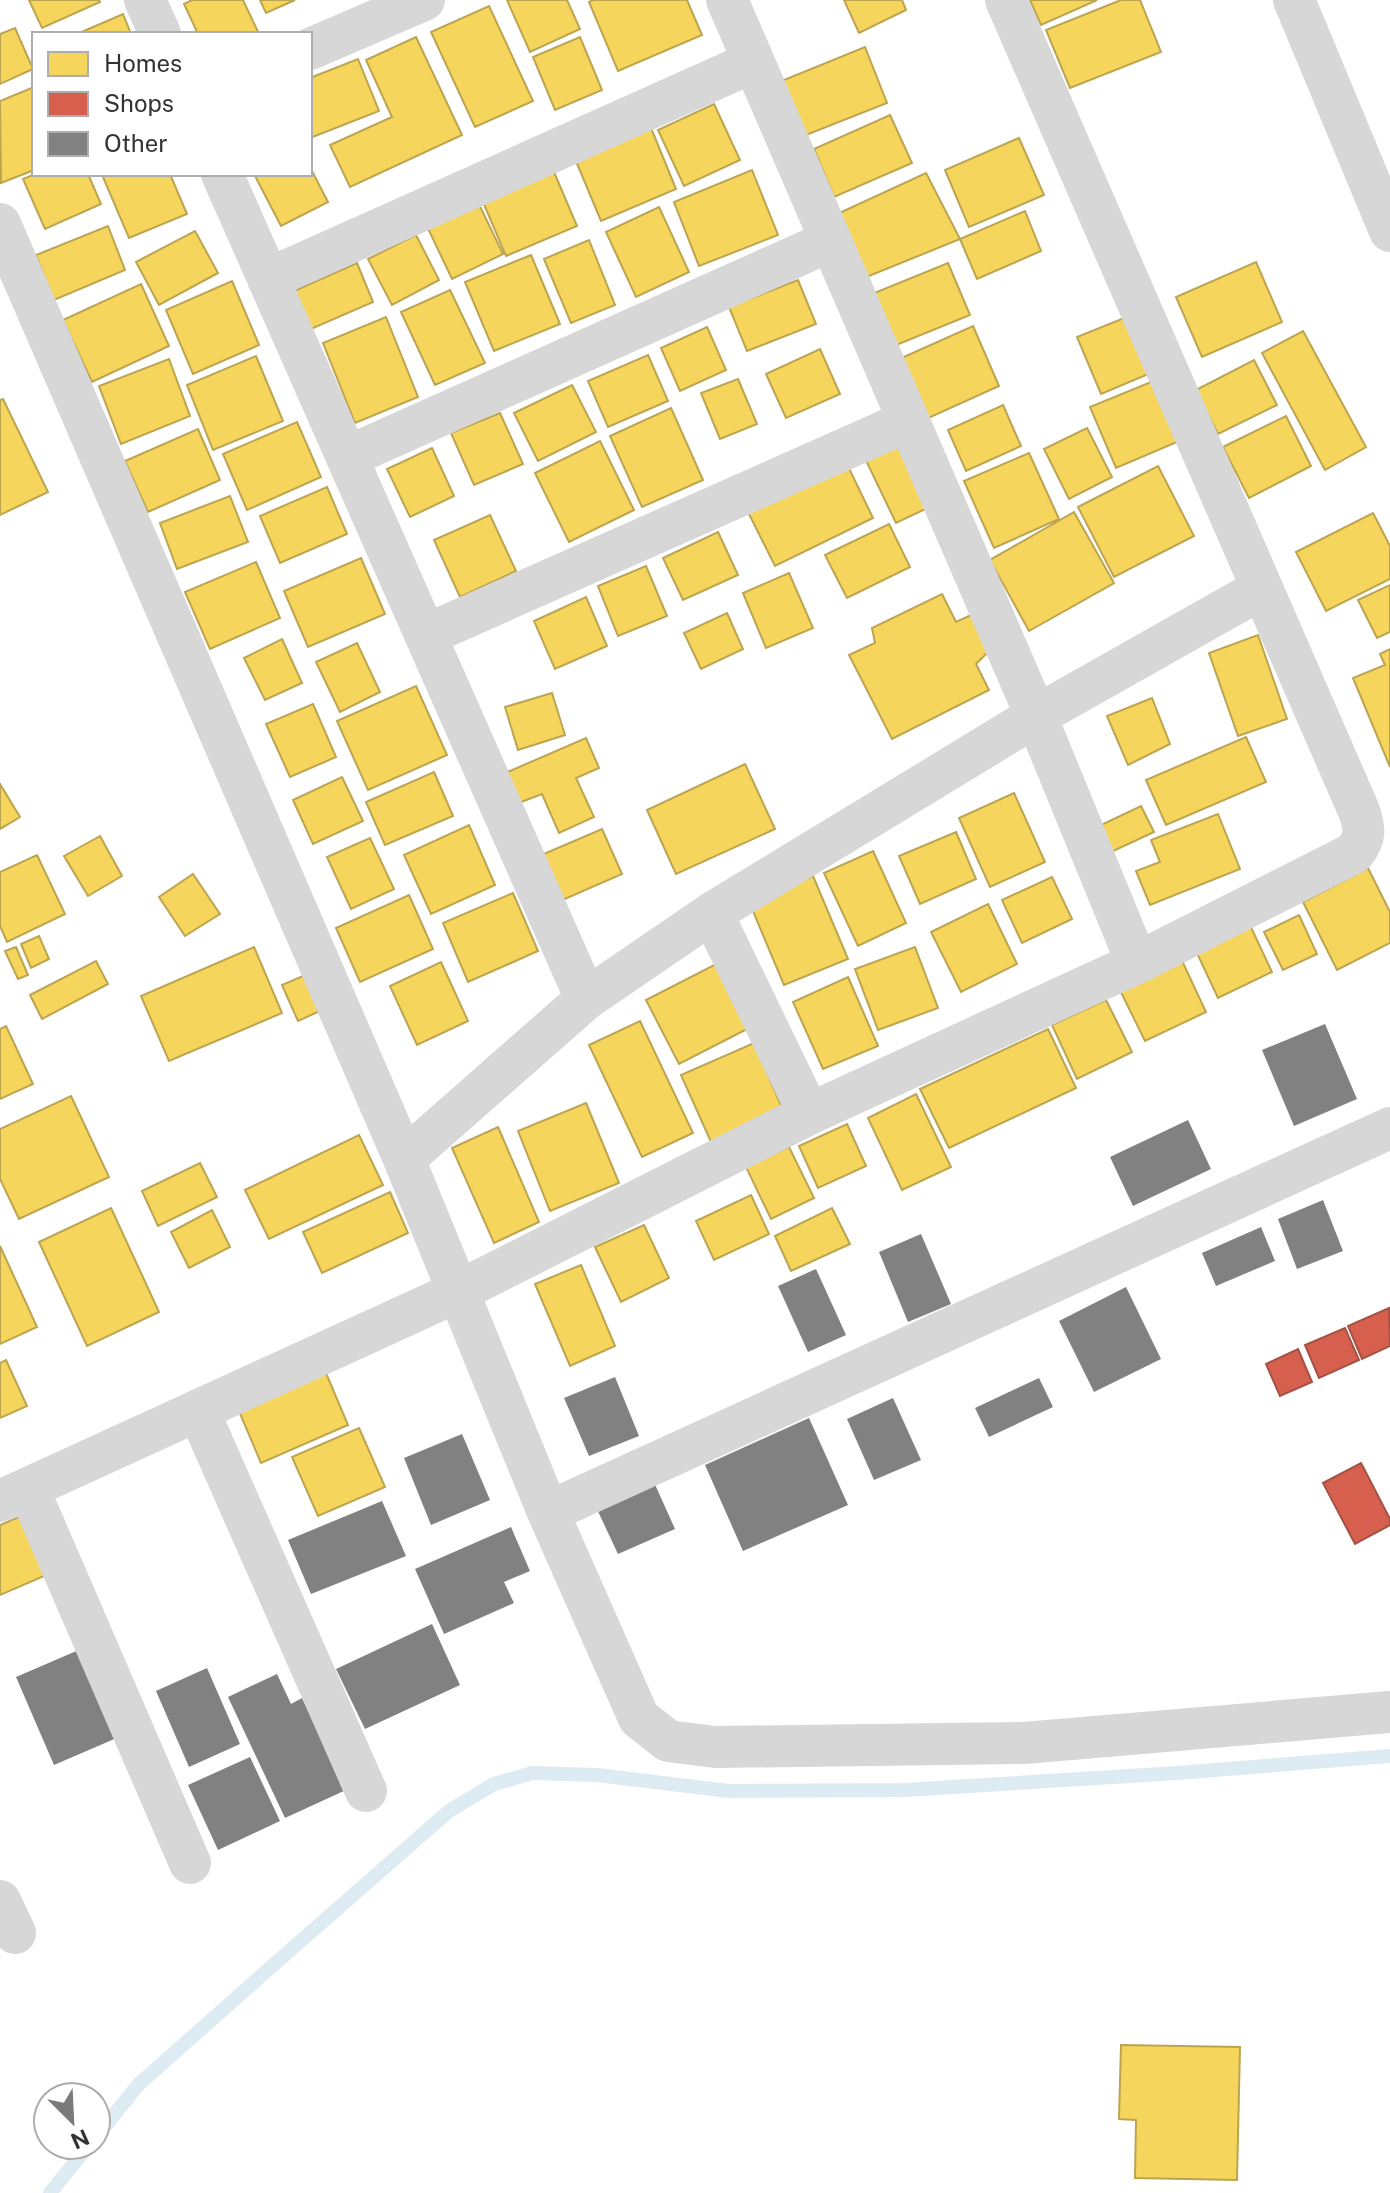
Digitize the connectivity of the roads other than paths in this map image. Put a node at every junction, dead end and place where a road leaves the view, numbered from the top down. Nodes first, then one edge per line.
1 (145, 0) edge
2 (424, 0) edge
3 (727, 0) edge
4 (1006, 0) edge
5 (1294, 0) edge
6 (159, 32) edge
7 (312, 48) edge
8 (753, 62) junction
9 (223, 176) edge
10 (0, 224) edge
11 (1390, 231) edge
12 (830, 241) junction
13 (268, 279) junction
14 (908, 421) junction
15 (347, 457) junction
16 (1261, 589) junction
17 (426, 635) junction
18 (1036, 716) junction
19 (712, 913) junction
20 (1137, 963) junction
21 (586, 999) junction
22 (809, 1114) junction
23 (1390, 1128) edge
24 (404, 1159) junction
25 (459, 1291) junction
26 (198, 1410) junction
27 (14, 1494) edge
28 (548, 1512) junction
29 (1390, 1712) edge
30 (366, 1791) dead end
31 (190, 1863) dead end

1 - 6 street
2 - 7 street
3 - 8 street
4 - 16 street
5 - 11 street
8 - 12 street
8 - 13 street
9 - 13 street
10 - 24 street
12 - 14 street
12 - 15 street
13 - 15 street
14 - 17 street
14 - 18 street
15 - 17 street
16 - 18 street
16 - 20 street
17 - 21 street
18 - 19 street
18 - 20 street
19 - 21 street
19 - 22 street
20 - 22 street
21 - 24 street
22 - 25 street
23 - 28 street
24 - 25 street
25 - 26 street
25 - 28 street
26 - 27 street
26 - 30 street
27 - 31 street
28 - 29 street

